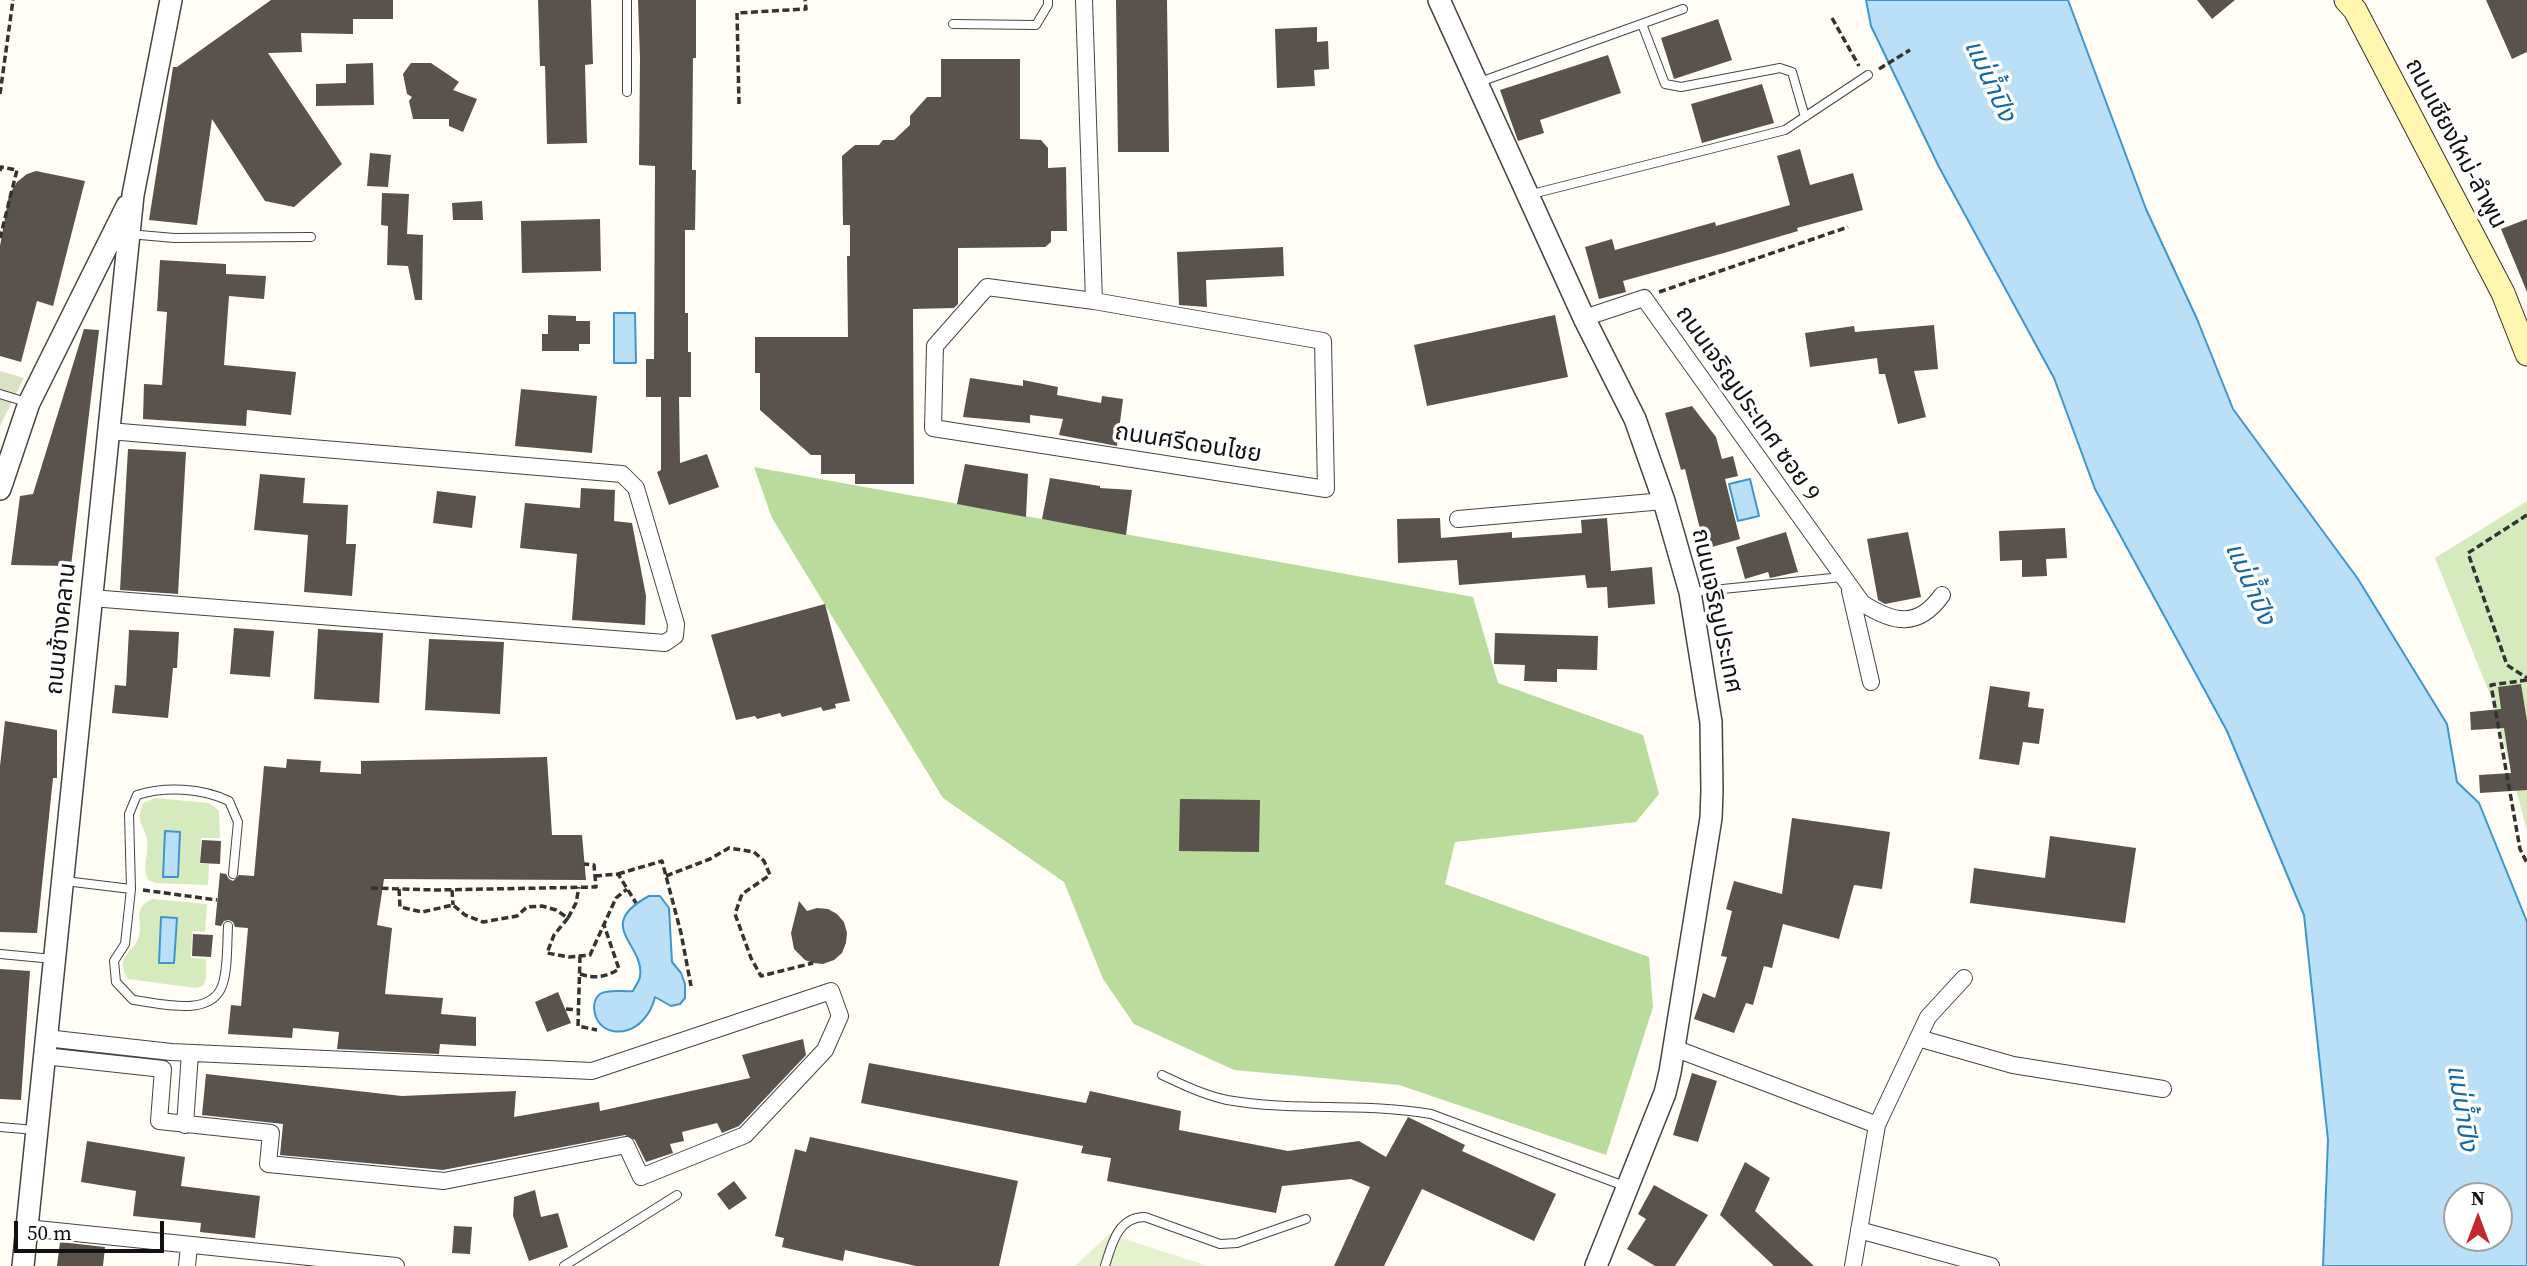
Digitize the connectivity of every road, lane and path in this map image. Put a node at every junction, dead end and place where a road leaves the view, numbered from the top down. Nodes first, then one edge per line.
1 (13, 0) edge
2 (171, 0) edge
3 (627, 0) edge
4 (805, 0) edge
5 (1048, 0) edge
6 (1084, 0) edge
7 (1439, 0) edge
8 (2346, 0) edge
9 (1683, 9) dead end
10 (1832, 18) dead end
11 (953, 24) dead end
12 (1642, 24) junction
13 (1910, 50) dead end
14 (1867, 76) junction
15 (1477, 83) junction
16 (627, 92) dead end
17 (0, 94) edge
18 (739, 104) dead end
19 (1805, 117) junction
20 (0, 171) edge
21 (133, 195) junction
22 (1528, 195) junction
23 (1848, 227) dead end
24 (129, 234) junction
25 (311, 237) dead end
26 (0, 238) edge
27 (1644, 298) junction
28 (1094, 301) junction
29 (1584, 318) junction
30 (2527, 354) edge
31 (0, 394) edge
32 (29, 403) junction
33 (109, 431) junction
34 (0, 489) edge
35 (1664, 501) junction
36 (2527, 515) edge
37 (1458, 519) dead end
38 (1846, 582) junction
39 (1690, 593) junction
40 (1942, 596) dead end
41 (91, 598) junction
42 (2527, 679) edge
43 (1871, 682) dead end
44 (2527, 863) edge
45 (584, 864) dead end
46 (233, 874) dead end
47 (618, 874) junction
48 (595, 876) junction
49 (666, 876) junction
50 (62, 881) junction
51 (579, 887) junction
52 (371, 888) dead end
53 (131, 889) junction
54 (399, 889) junction
55 (452, 889) junction
56 (627, 889) junction
57 (217, 900) dead end
58 (636, 903) dead end
59 (453, 905) junction
60 (568, 918) junction
61 (604, 925) junction
62 (228, 926) dead end
63 (0, 954) edge
64 (580, 956) junction
65 (54, 959) junction
66 (813, 963) dead end
67 (580, 974) junction
68 (1964, 978) dead end
69 (691, 986) dead end
70 (566, 1009) dead end
71 (579, 1010) junction
72 (597, 1030) dead end
73 (1918, 1038) junction
74 (45, 1047) junction
75 (1674, 1048) junction
76 (190, 1053) junction
77 (1162, 1075) dead end
78 (2163, 1090) dead end
79 (185, 1125) junction
80 (1877, 1125) junction
81 (0, 1127) edge
82 (37, 1130) junction
83 (1628, 1187) junction
84 (677, 1195) dead end
85 (1306, 1219) dead end
86 (27, 1228) junction
87 (1859, 1230) junction
88 (189, 1245) junction
89 (23, 1266) edge
90 (187, 1266) edge
91 (396, 1266) edge
92 (564, 1266) edge
93 (1105, 1266) edge
94 (1596, 1266) edge
95 (1853, 1266) edge
96 (1992, 1266) edge

1 - 17 path
2 - 21 street, ถนนช้างคลาน
3 - 16 lane
4 - 18 path
5 - 11 lane
6 - 28 street
7 - 15 street, ถนนเจริญประเทศ
8 - 30 main road, ถนนเชียงใหม่-ลำพูน
9 - 12 lane
10 - 14 path
12 - 15 lane
12 - 19 lane
13 - 14 path
14 - 19 lane
15 - 22 street, ถนนเจริญประเทศ
19 - 22 lane
20 - 26 path
21 - 24 street, ถนนช้างคลาน
21 - 32 street
22 - 29 street, ถนนเจริญประเทศ
23 - 27 path
24 - 25 lane
24 - 33 street, ถนนช้างคลาน
27 - 29 street, ถนนเจริญประเทศ ซอย 9
27 - 38 street, ถนนเจริญประเทศ ซอย 9
28 - 28 street, ถนนศรีดอนไชย
29 - 35 street, ถนนเจริญประเทศ
31 - 32 lane
32 - 34 street
33 - 41 street, ถนนช้างคลาน
33 - 41 street
35 - 37 street
35 - 39 street, ถนนเจริญประเทศ
36 - 42 path
38 - 39 lane
38 - 40 street
38 - 43 street
39 - 75 street, ถนนเจริญประเทศ
41 - 50 street, ถนนช้างคลาน
42 - 44 path
45 - 48 path
46 - 53 lane
47 - 48 path
47 - 49 path
47 - 56 path
48 - 51 path
49 - 66 path
49 - 69 path
50 - 53 lane
50 - 65 street, ถนนช้างคลาน
51 - 55 path
51 - 60 path
52 - 54 path
53 - 57 path
53 - 62 lane
54 - 55 path
54 - 59 path
55 - 59 path
56 - 58 path
56 - 61 path
59 - 60 path
60 - 64 path
61 - 64 path
61 - 67 path
63 - 65 lane
64 - 67 path
65 - 74 street, ถนนช้างคลาน
67 - 71 path
68 - 73 street
70 - 71 path
71 - 72 path
73 - 78 street
73 - 80 street
74 - 76 street
74 - 79 street
74 - 82 street, ถนนช้างคลาน
75 - 80 street
75 - 83 street, ถนนเจริญประเทศ
76 - 79 street
76 - 79 street
77 - 83 lane
80 - 87 street
81 - 82 lane
82 - 86 street, ถนนช้างคลาน
83 - 94 street, ถนนเจริญประเทศ
84 - 92 lane
85 - 93 lane
86 - 88 street
86 - 89 street, ถนนช้างคลาน
87 - 95 street
87 - 96 street
88 - 90 street
88 - 91 street

